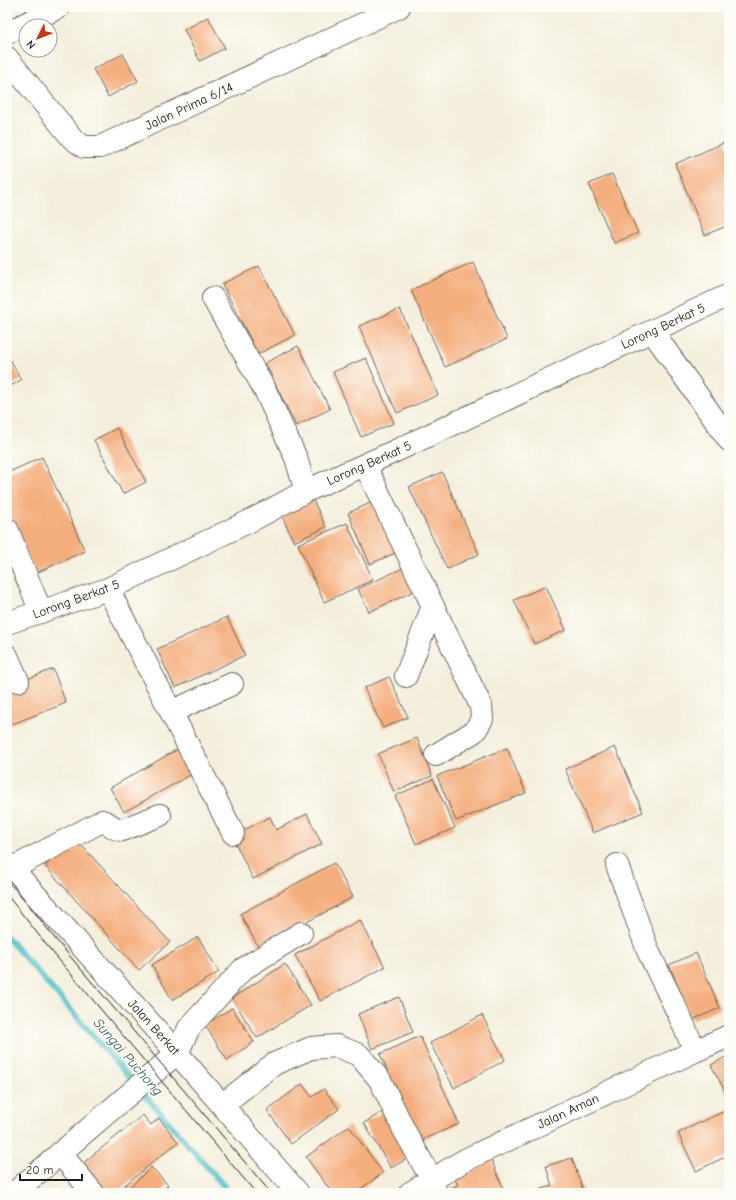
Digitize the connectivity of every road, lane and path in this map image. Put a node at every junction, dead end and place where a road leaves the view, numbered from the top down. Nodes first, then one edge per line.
1 (59, 7) edge
2 (399, 7) edge
3 (7, 33) edge
4 (7, 58) edge
5 (729, 296) edge
6 (213, 298) dead end
7 (652, 331) junction
8 (729, 440) edge
9 (365, 465) junction
10 (306, 491) junction
11 (7, 529) edge
12 (108, 589) junction
13 (433, 606) junction
14 (41, 612) junction
15 (7, 623) edge
16 (7, 656) edge
17 (406, 676) dead end
18 (18, 681) dead end
19 (232, 684) dead end
20 (171, 712) junction
21 (436, 755) dead end
22 (160, 815) dead end
23 (233, 833) dead end
24 (617, 865) dead end
25 (9, 866) edge
26 (301, 932) dead end
27 (729, 1036) edge
28 (694, 1051) junction
29 (178, 1053) junction
30 (222, 1105) junction
31 (60, 1153) junction
32 (434, 1186) edge
33 (14, 1193) edge
34 (93, 1193) edge
35 (298, 1193) edge
36 (410, 1193) edge

1 - 3 street
2 - 4 street, Jalan Prima 6/14
5 - 7 street, Lorong Berkat 5
6 - 10 street
7 - 8 street
7 - 9 street, Lorong Berkat 5
9 - 10 street, Lorong Berkat 5
9 - 13 street
10 - 12 street, Lorong Berkat 5
11 - 14 street
12 - 14 street, Lorong Berkat 5
12 - 20 street
13 - 17 street
13 - 21 street
14 - 15 street, Lorong Berkat 5
16 - 18 street
19 - 20 street
20 - 23 street
22 - 25 street
24 - 28 street
25 - 29 street, Jalan Berkat
26 - 29 street
27 - 28 street, Jalan Aman
28 - 32 street, Jalan Aman
29 - 30 street, Jalan Berkat
29 - 31 street
30 - 32 street
30 - 35 street, Jalan Berkat
31 - 33 street
31 - 34 street
32 - 36 street, Jalan Aman

